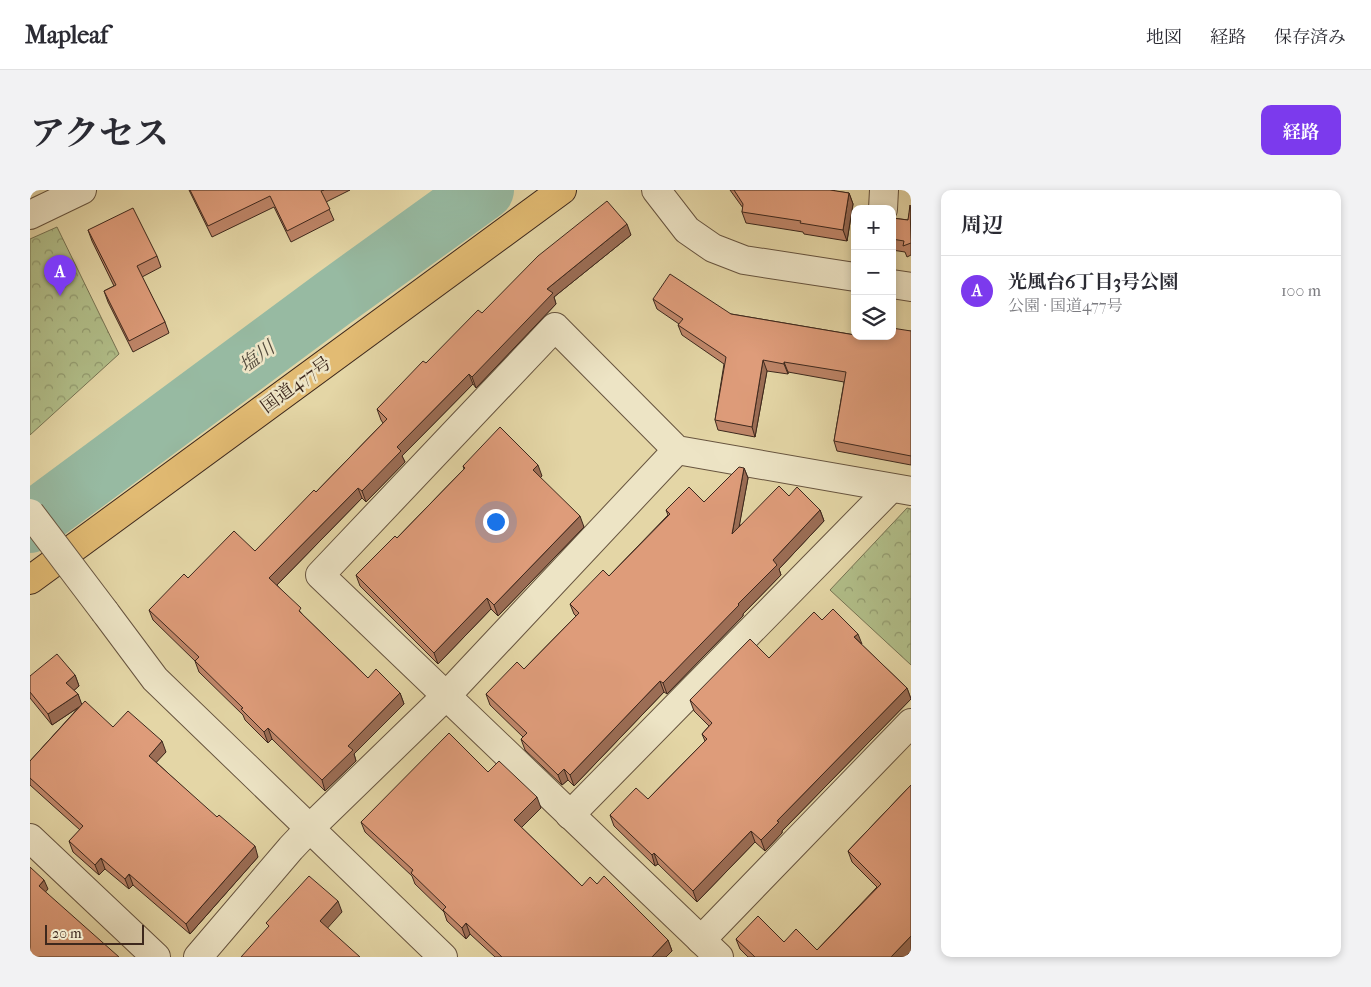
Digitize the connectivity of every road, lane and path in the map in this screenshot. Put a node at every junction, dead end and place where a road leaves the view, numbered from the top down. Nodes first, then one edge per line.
1 (82, 190) edge
2 (562, 190) edge
3 (656, 190) edge
4 (884, 190) edge
5 (883, 205) edge
6 (30, 215) edge
7 (851, 276) edge
8 (896, 285) edge
9 (911, 287) edge
10 (677, 450) junction
11 (901, 490) edge
12 (30, 513) edge
13 (30, 580) edge
14 (446, 696) junction
15 (911, 723) edge
16 (570, 815) junction
17 (309, 829) junction
18 (30, 838) edge
19 (710, 948) edge
20 (156, 957) edge
21 (198, 957) edge
22 (442, 957) edge

1 - 6 street
2 - 13 highway, 国道477号
3 - 7 street
4 - 5 street
8 - 9 street
10 - 11 street
10 - 14 street
10 - 14 street
11 - 16 street
12 - 17 street, bridge
14 - 16 street
14 - 17 street
15 - 19 street
16 - 19 street
17 - 21 street
17 - 22 street
18 - 20 street

